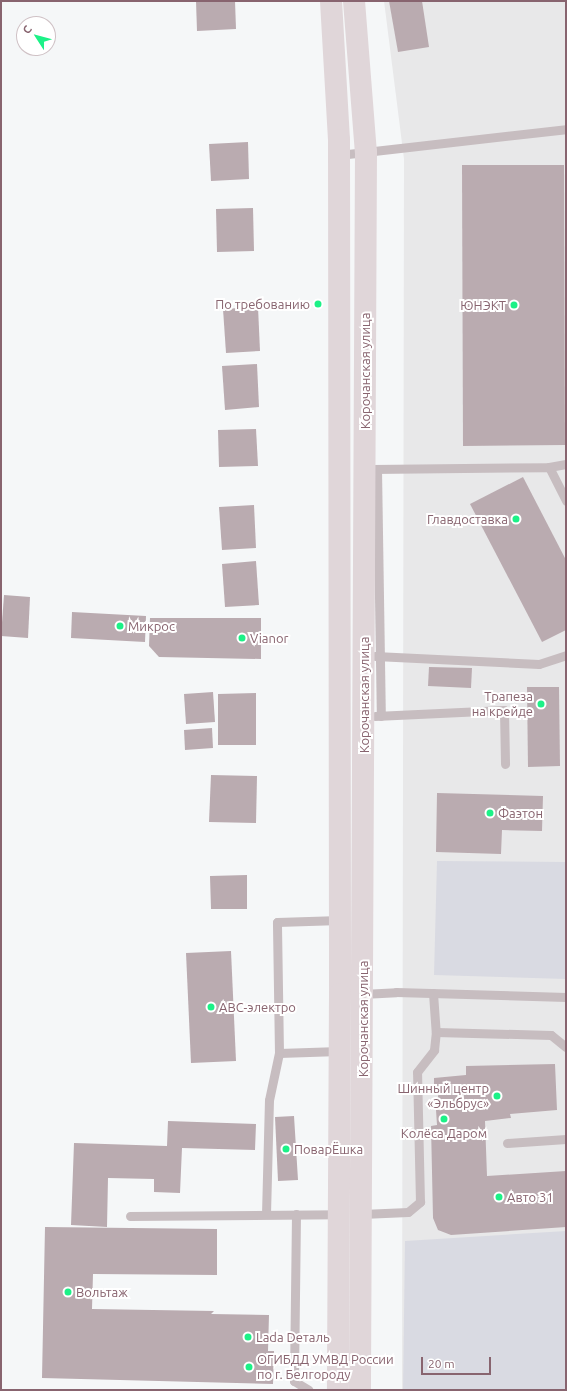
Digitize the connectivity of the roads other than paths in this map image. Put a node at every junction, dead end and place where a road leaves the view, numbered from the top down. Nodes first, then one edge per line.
1 (331, 1) edge
2 (354, 1) edge
3 (566, 130) edge
4 (366, 152) junction
5 (339, 155) junction
6 (566, 464) edge
7 (549, 467) junction
8 (371, 469) junction
9 (566, 501) edge
10 (566, 655) edge
11 (372, 656) junction
12 (373, 716) junction
13 (505, 764) dead end
14 (340, 920) junction
15 (433, 993) junction
16 (352, 994) junction
17 (566, 997) edge
18 (436, 1032) junction
19 (566, 1047) edge
20 (339, 1051) junction
21 (279, 1053) junction
22 (566, 1139) edge
23 (507, 1143) dead end
24 (266, 1214) junction
25 (296, 1214) junction
26 (339, 1214) junction
27 (362, 1214) junction
28 (130, 1216) dead end
29 (309, 1390) edge
30 (338, 1390) edge
31 (360, 1390) edge

1 - 5 main road, Корочанская улица
2 - 4 main road, Корочанская улица
3 - 4 lane
4 - 5 lane
4 - 8 main road, Корочанская улица
5 - 14 main road, Корочанская улица
6 - 7 lane
7 - 8 lane
7 - 9 lane
8 - 11 main road, Корочанская улица
10 - 11 lane
11 - 12 main road, Корочанская улица
12 - 13 lane
12 - 16 main road, Корочанская улица
14 - 16 main road, Корочанская улица
14 - 21 lane
15 - 16 lane
15 - 17 lane
15 - 18 lane
16 - 20 main road, Корочанская улица
16 - 27 main road, Корочанская улица
18 - 19 lane
18 - 27 lane
20 - 21 lane
20 - 26 main road, Корочанская улица
21 - 24 lane
22 - 23 lane
24 - 25 lane
24 - 28 lane
25 - 26 lane
25 - 29 lane
26 - 30 main road, Корочанская улица
27 - 31 main road, Корочанская улица

